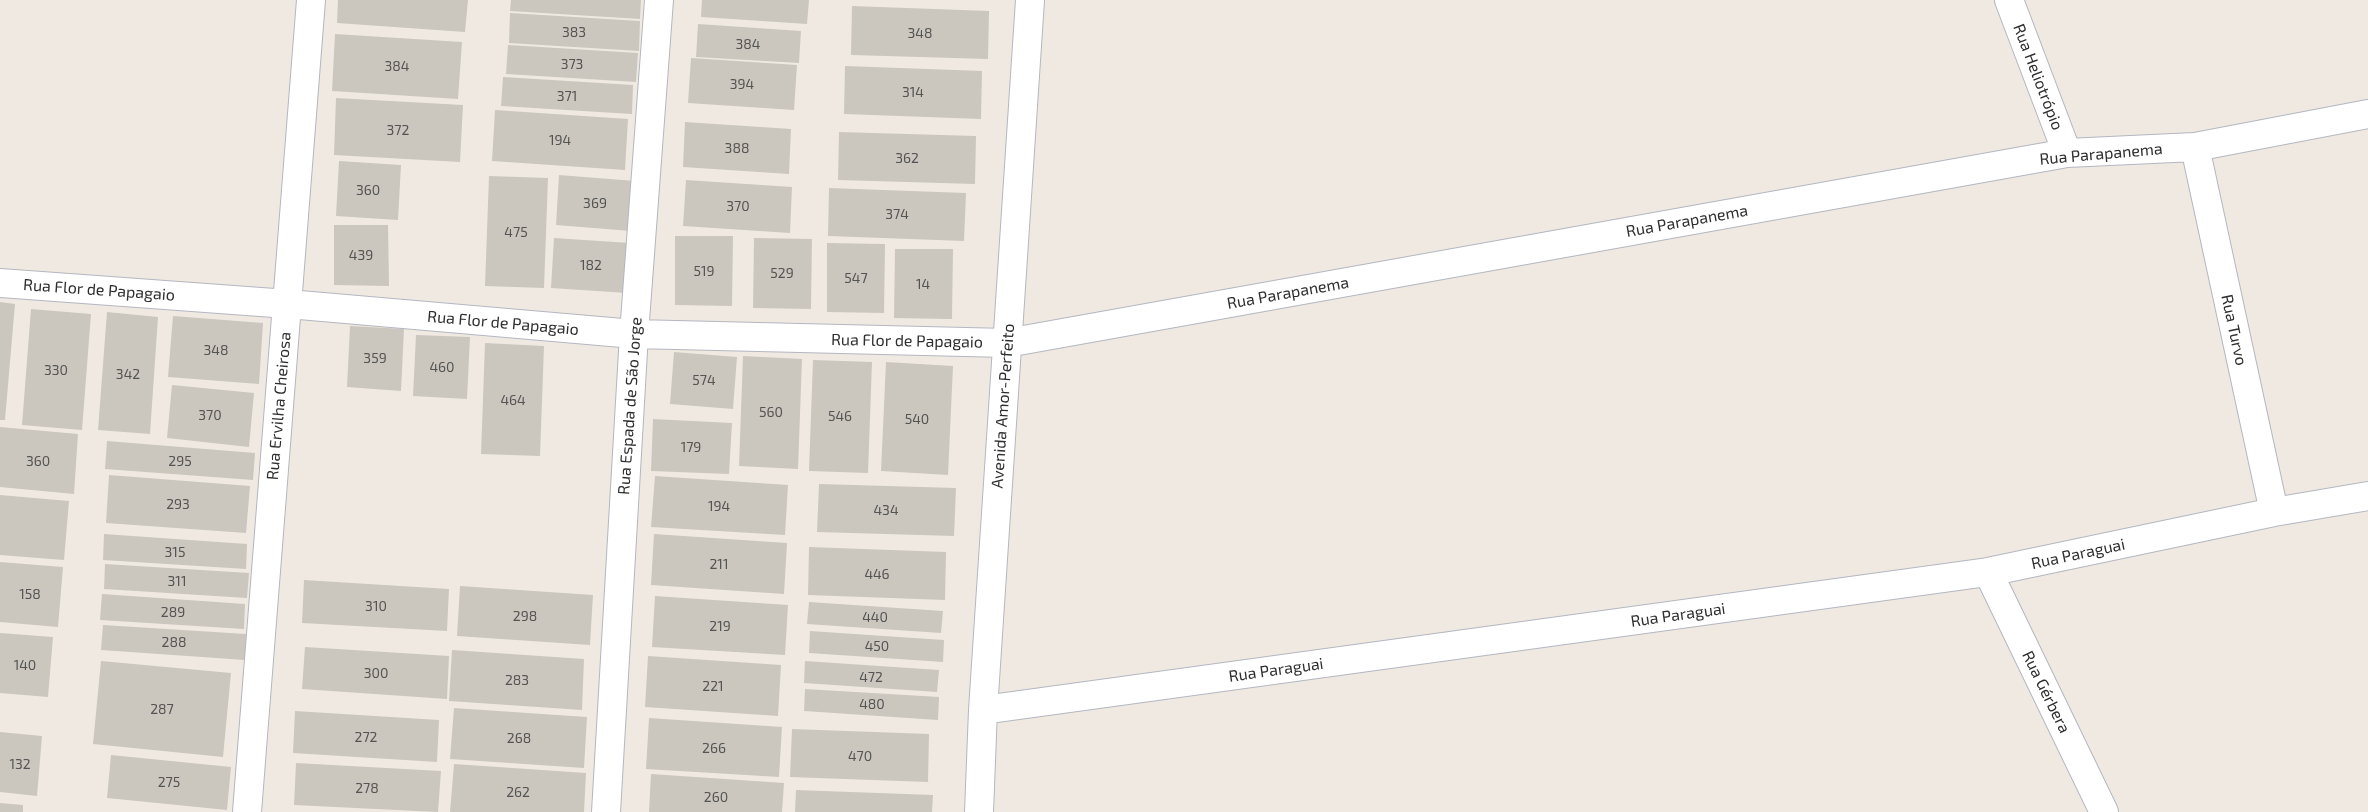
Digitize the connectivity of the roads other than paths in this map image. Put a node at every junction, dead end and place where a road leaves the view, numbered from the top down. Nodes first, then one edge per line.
1 (311, 0) edge
2 (659, 0) edge
3 (1030, 0) edge
4 (2009, 0) edge
5 (2368, 114) edge
6 (2195, 147) junction
7 (2067, 153) junction
8 (0, 283) edge
9 (288, 304) junction
10 (634, 334) junction
11 (1007, 344) junction
12 (2368, 496) edge
13 (2274, 512) junction
14 (1988, 572) junction
15 (983, 710) junction
16 (247, 812) edge
17 (606, 812) edge
18 (979, 812) edge
19 (2104, 812) edge

1 - 9 street, Rua Ervilha Cheirosa
2 - 10 street, Rua Espada de São Jorge
3 - 11 street, Avenida Amor-Perfeito
4 - 7 street, Rua Heliotrópio
5 - 6 street, Rua Parapanema
6 - 7 street, Rua Parapanema
6 - 13 street, Rua Turvo
7 - 11 street, Rua Parapanema
8 - 9 street, Rua Flor de Papagaio
9 - 10 street, Rua Flor de Papagaio
9 - 16 street, Rua Ervilha Cheirosa
10 - 11 street, Rua Flor de Papagaio
10 - 17 street, Rua Espada de São Jorge
11 - 15 street, Avenida Amor-Perfeito
12 - 13 street, Rua Paraguai
13 - 14 street, Rua Paraguai
14 - 15 street, Rua Paraguai
14 - 19 street, Rua Gérbera
15 - 18 street, Avenida Amor-Perfeito

